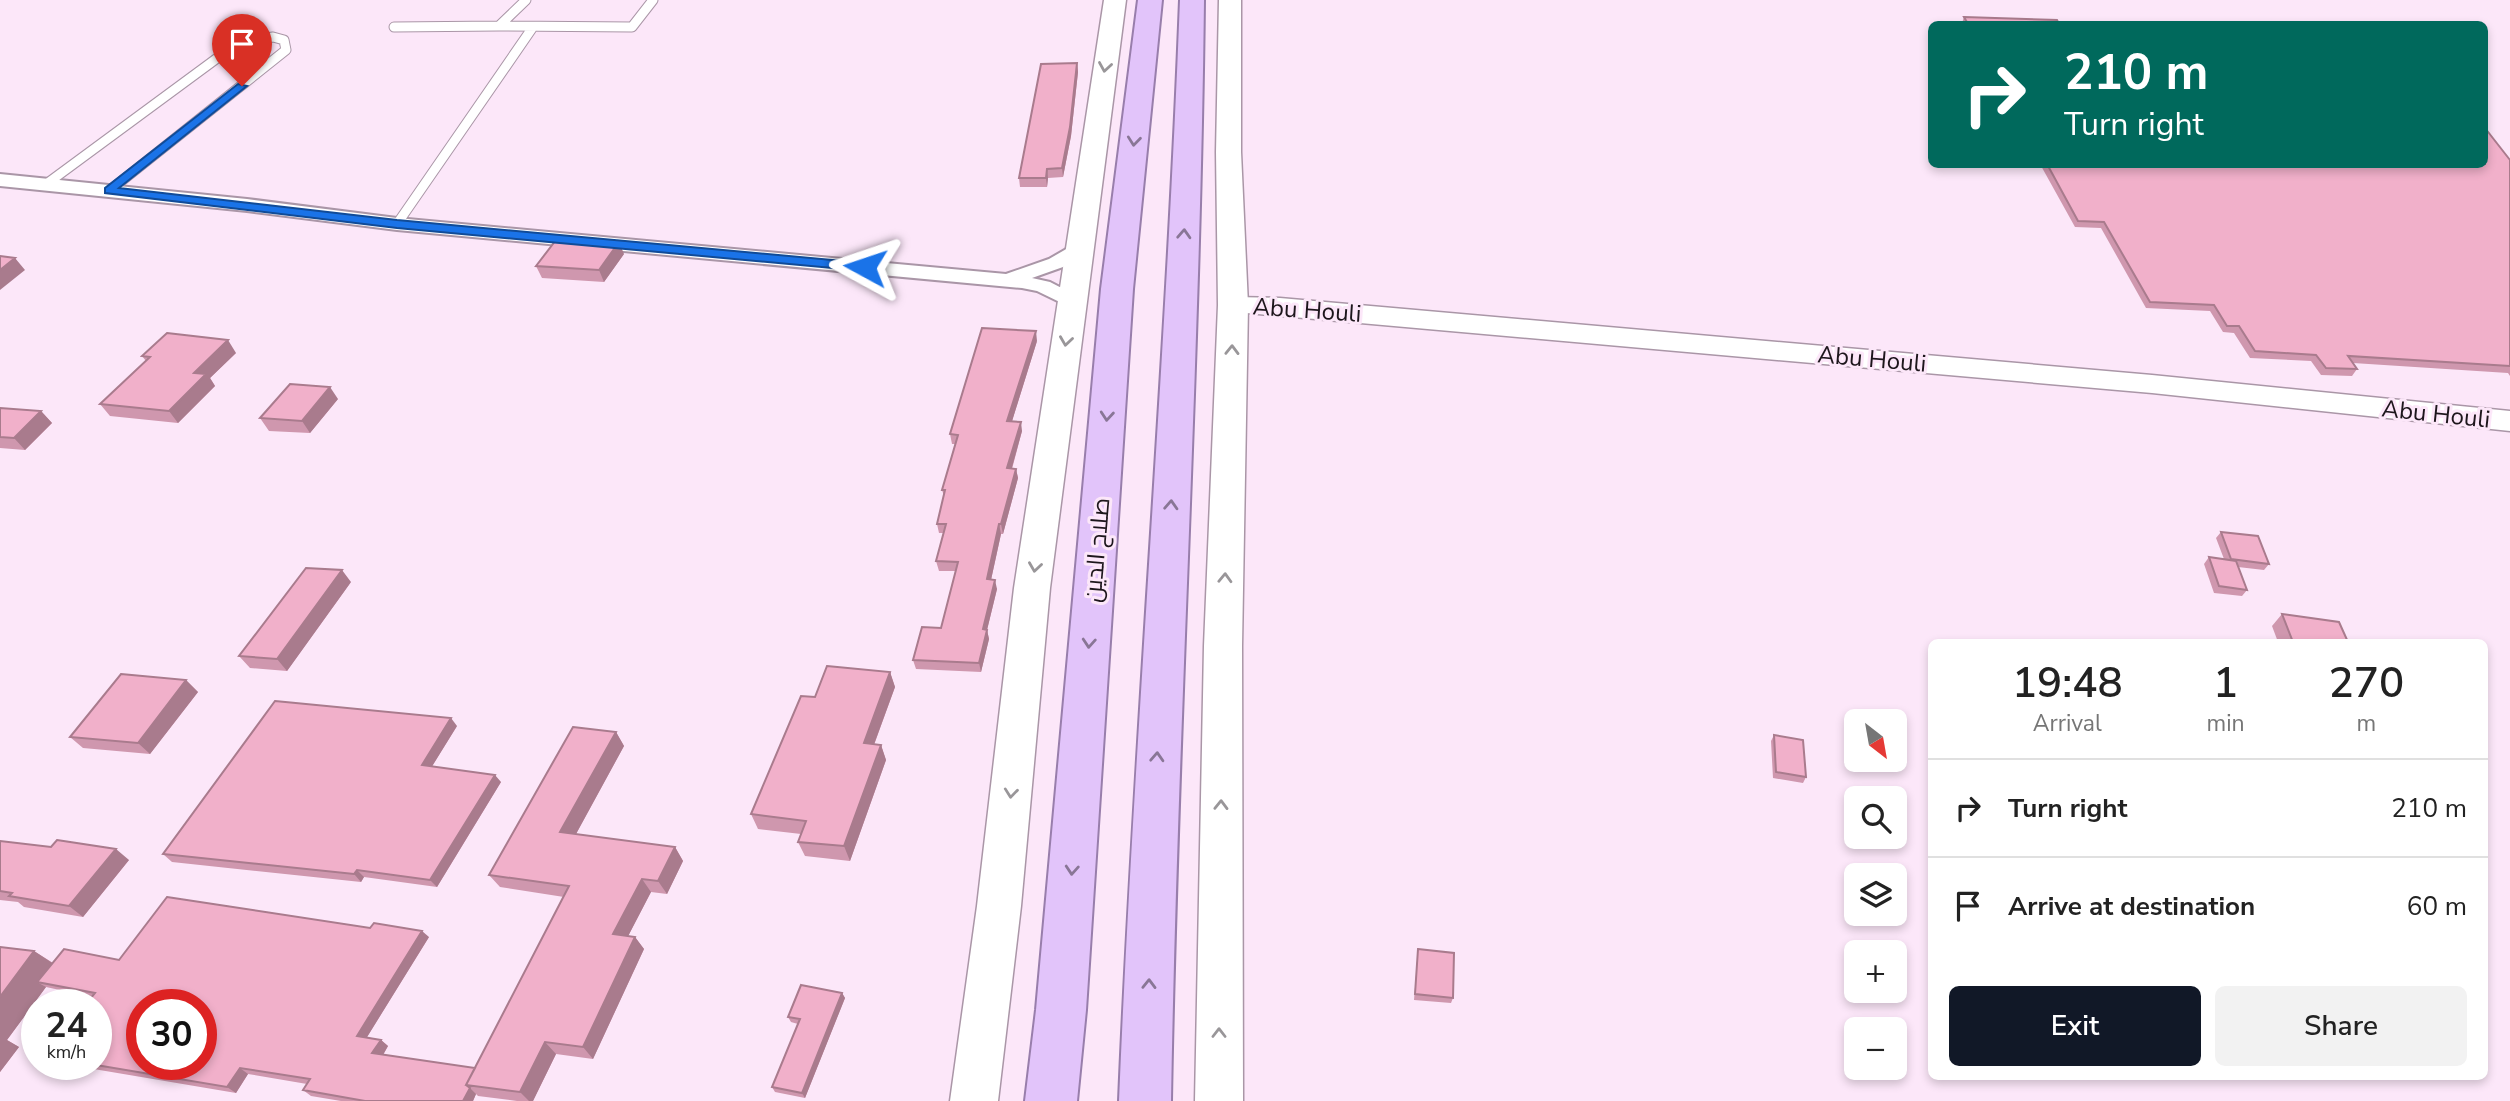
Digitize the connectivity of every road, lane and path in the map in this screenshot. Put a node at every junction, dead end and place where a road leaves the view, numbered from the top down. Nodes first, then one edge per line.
1 (526, 0) edge
2 (653, 0) edge
3 (1115, 0) edge
4 (1150, 0) edge
5 (1192, 0) edge
6 (1230, 0) edge
7 (499, 26) junction
8 (394, 27) dead end
9 (533, 27) junction
10 (0, 180) edge
11 (45, 185) junction
12 (109, 191) junction
13 (397, 224) junction
14 (1082, 248) junction
15 (1003, 280) junction
16 (1072, 302) junction
17 (1233, 305) junction
18 (2510, 421) edge
19 (974, 1101) edge
20 (1051, 1101) edge
21 (1145, 1101) edge
22 (1219, 1101) edge

1 - 7 lane
2 - 9 lane
3 -> 14 main road
4 -> 20 highway, صلاح الدين
21 -> 5 highway
6 - 17 main road
7 - 8 lane
7 - 9 lane
9 - 13 lane
10 - 11 street
11 - 12 street
11 - 12 lane
12 - 13 street
13 - 15 street
14 - 15 street
14 - 16 main road
15 - 16 street
16 -> 19 main road
17 - 18 street, Abu Houli
22 -> 17 main road

